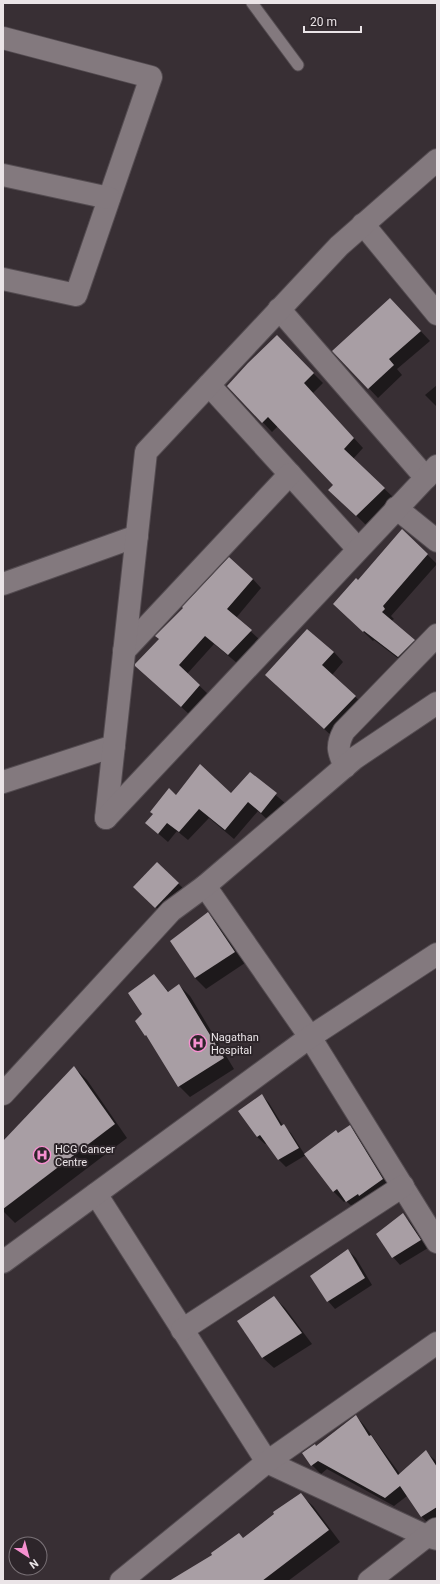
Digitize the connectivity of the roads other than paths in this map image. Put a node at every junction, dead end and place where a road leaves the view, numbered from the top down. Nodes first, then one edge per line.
1 (252, 3) edge
2 (3, 38) edge
3 (298, 65) dead end
4 (437, 160) edge
5 (3, 175) edge
6 (109, 198) junction
7 (363, 224) junction
8 (3, 279) edge
9 (279, 309) junction
10 (437, 314) edge
11 (209, 385) junction
12 (431, 472) edge
13 (290, 474) junction
14 (396, 508) junction
15 (137, 536) junction
16 (437, 542) edge
17 (358, 549) junction
18 (3, 584) edge
19 (437, 635) edge
20 (124, 651) junction
21 (437, 703) edge
22 (114, 746) junction
23 (344, 767) junction
24 (3, 782) edge
25 (3, 785) edge
26 (205, 886) junction
27 (437, 954) edge
28 (310, 1037) junction
29 (7, 1081) edge
30 (403, 1186) junction
31 (96, 1194) junction
32 (437, 1242) edge
33 (3, 1262) edge
34 (182, 1330) junction
35 (437, 1343) edge
36 (266, 1462) junction
37 (433, 1535) edge
38 (121, 1581) edge
39 (369, 1581) edge

1 - 3 lane
2 - 6 street
4 - 7 street
5 - 6 street
6 - 8 street
7 - 9 street
7 - 10 street
9 - 11 street
9 - 12 street
11 - 13 street
11 - 15 street
12 - 14 street
13 - 17 street
13 - 20 street
14 - 16 street
14 - 17 street
15 - 18 street
15 - 20 street
17 - 22 street
19 - 23 street
20 - 22 street
21 - 23 street
22 - 24 street
23 - 26 street
24 - 25 street
26 - 28 street
26 - 29 street
27 - 28 street
28 - 30 street
28 - 31 street
30 - 32 street
30 - 34 street
31 - 33 street
31 - 34 street
34 - 36 street
35 - 36 street
36 - 37 street
36 - 38 street
37 - 39 street

